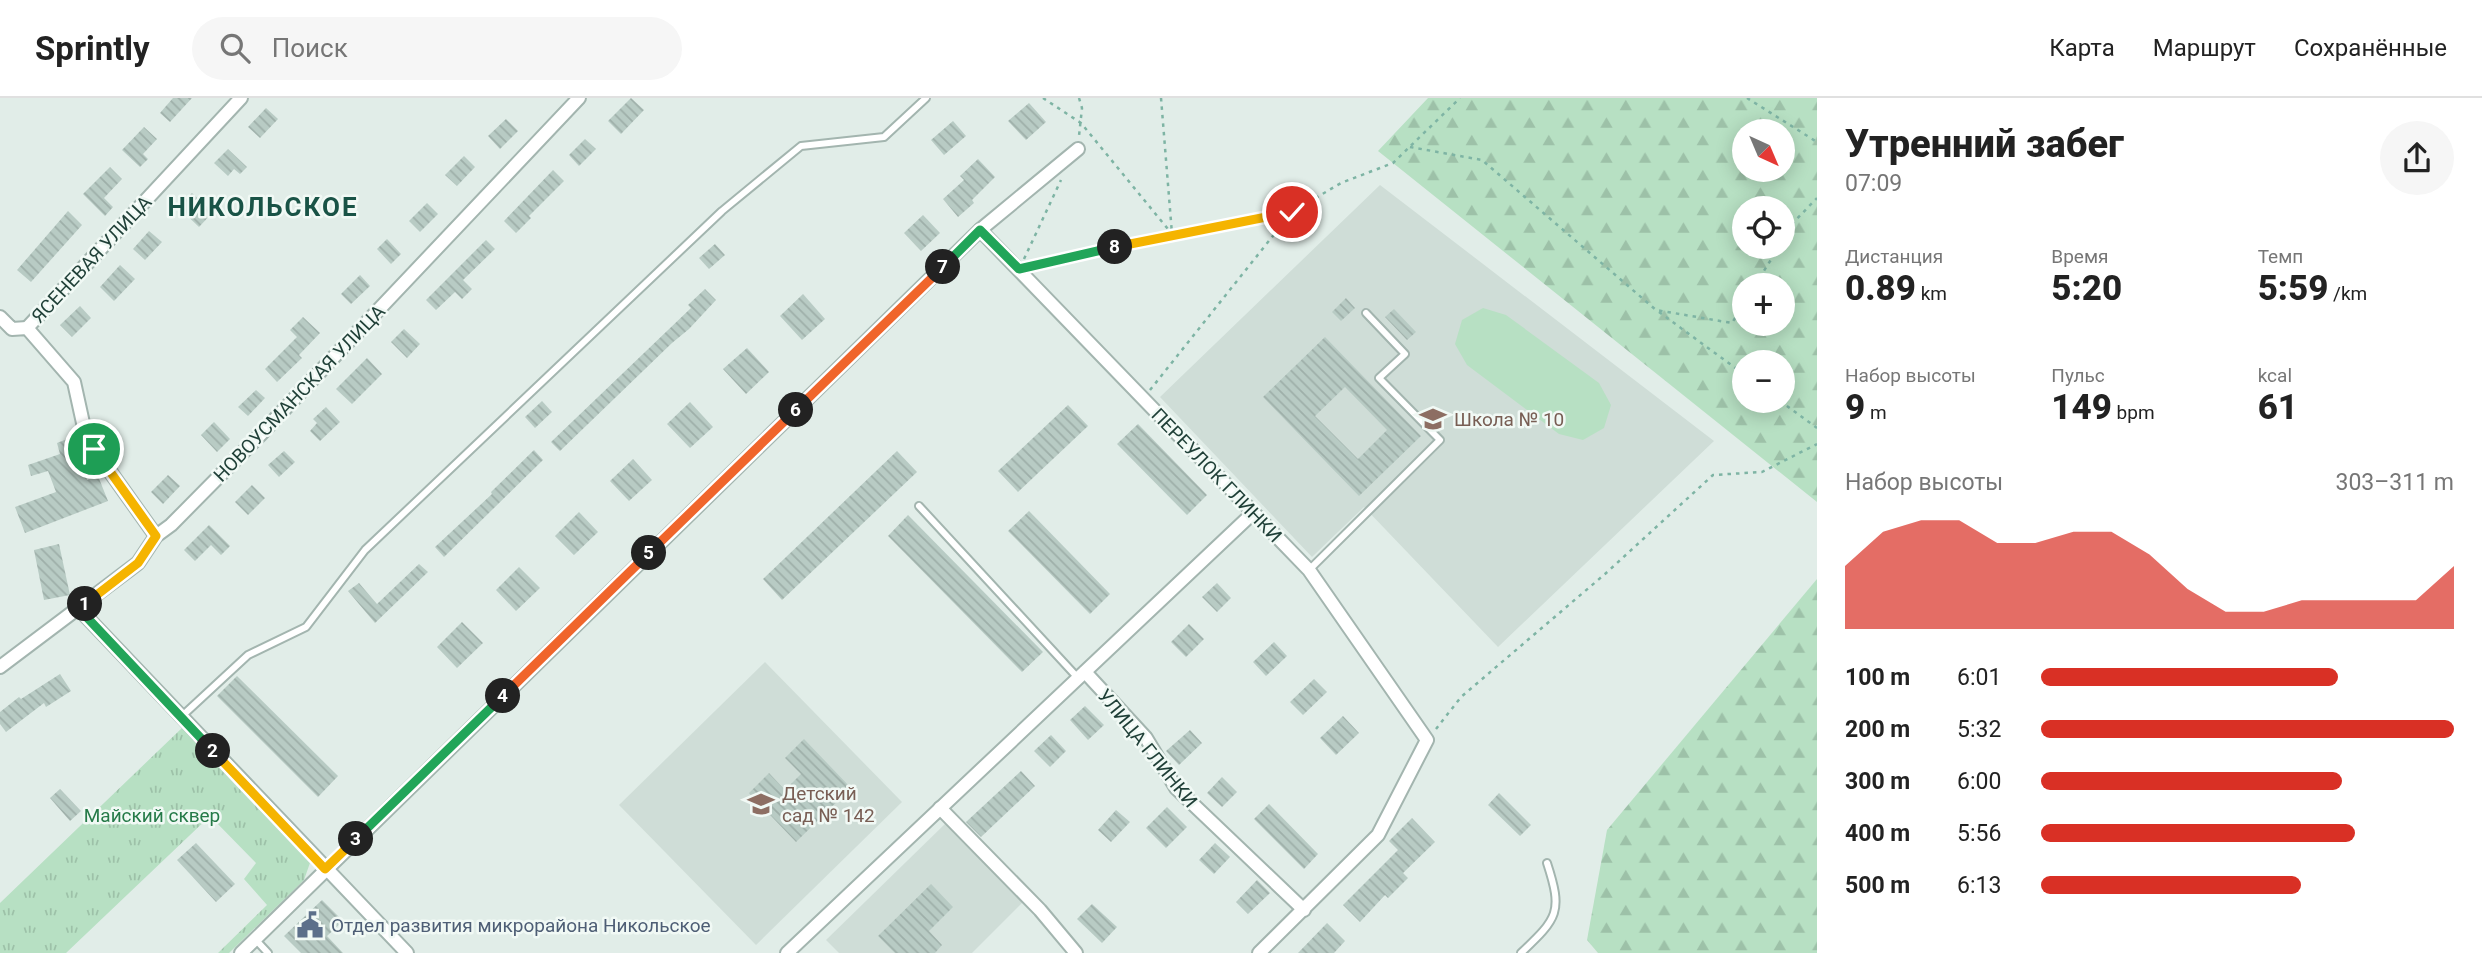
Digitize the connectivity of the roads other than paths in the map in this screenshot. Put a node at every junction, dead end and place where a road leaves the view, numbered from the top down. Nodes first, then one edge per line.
1 (241, 98) edge
2 (579, 98) edge
3 (926, 98) edge
4 (1078, 149) dead end
5 (980, 230) junction
6 (1366, 313) dead end
7 (0, 317) edge
8 (27, 327) junction
9 (919, 506) dead end
10 (1253, 513) junction
11 (156, 536) junction
12 (1309, 570) junction
13 (79, 609) junction
14 (0, 667) edge
15 (1082, 675) junction
16 (180, 717) junction
17 (940, 808) junction
18 (1546, 863) dead end
19 (325, 869) junction
20 (1304, 910) junction
21 (255, 939) junction
22 (241, 953) edge
23 (268, 953) edge
24 (407, 953) edge
25 (787, 953) edge
26 (1076, 953) edge
27 (1259, 953) edge
28 (1521, 953) edge

1 - 8 street, ЯСЕНЕВАЯ УЛИЦА
2 - 11 street, НОВОУСМАНСКАЯ УЛИЦА
3 - 16 lane
4 - 5 street
5 - 10 street, ПЕРЕУЛОК ГЛИНКИ
5 - 19 street
6 - 12 lane
7 - 8 street
8 - 11 street
9 - 15 lane
10 - 12 street, ПЕРЕУЛОК ГЛИНКИ
10 - 15 street, УЛИЦА ГЛИНКИ
11 - 13 street, НОВОУСМАНСКАЯ УЛИЦА
12 - 20 street, ПЕРЕУЛОК ГЛИНКИ
13 - 14 street, НОВОУСМАНСКАЯ УЛИЦА
13 - 16 street
15 - 17 street, УЛИЦА ГЛИНКИ
15 - 20 street, УЛИЦА ГЛИНКИ
16 - 19 street
17 - 25 street, УЛИЦА ГЛИНКИ
17 - 26 street
18 - 28 lane
19 - 21 street
19 - 24 street
20 - 27 street
21 - 22 street
21 - 23 lane

